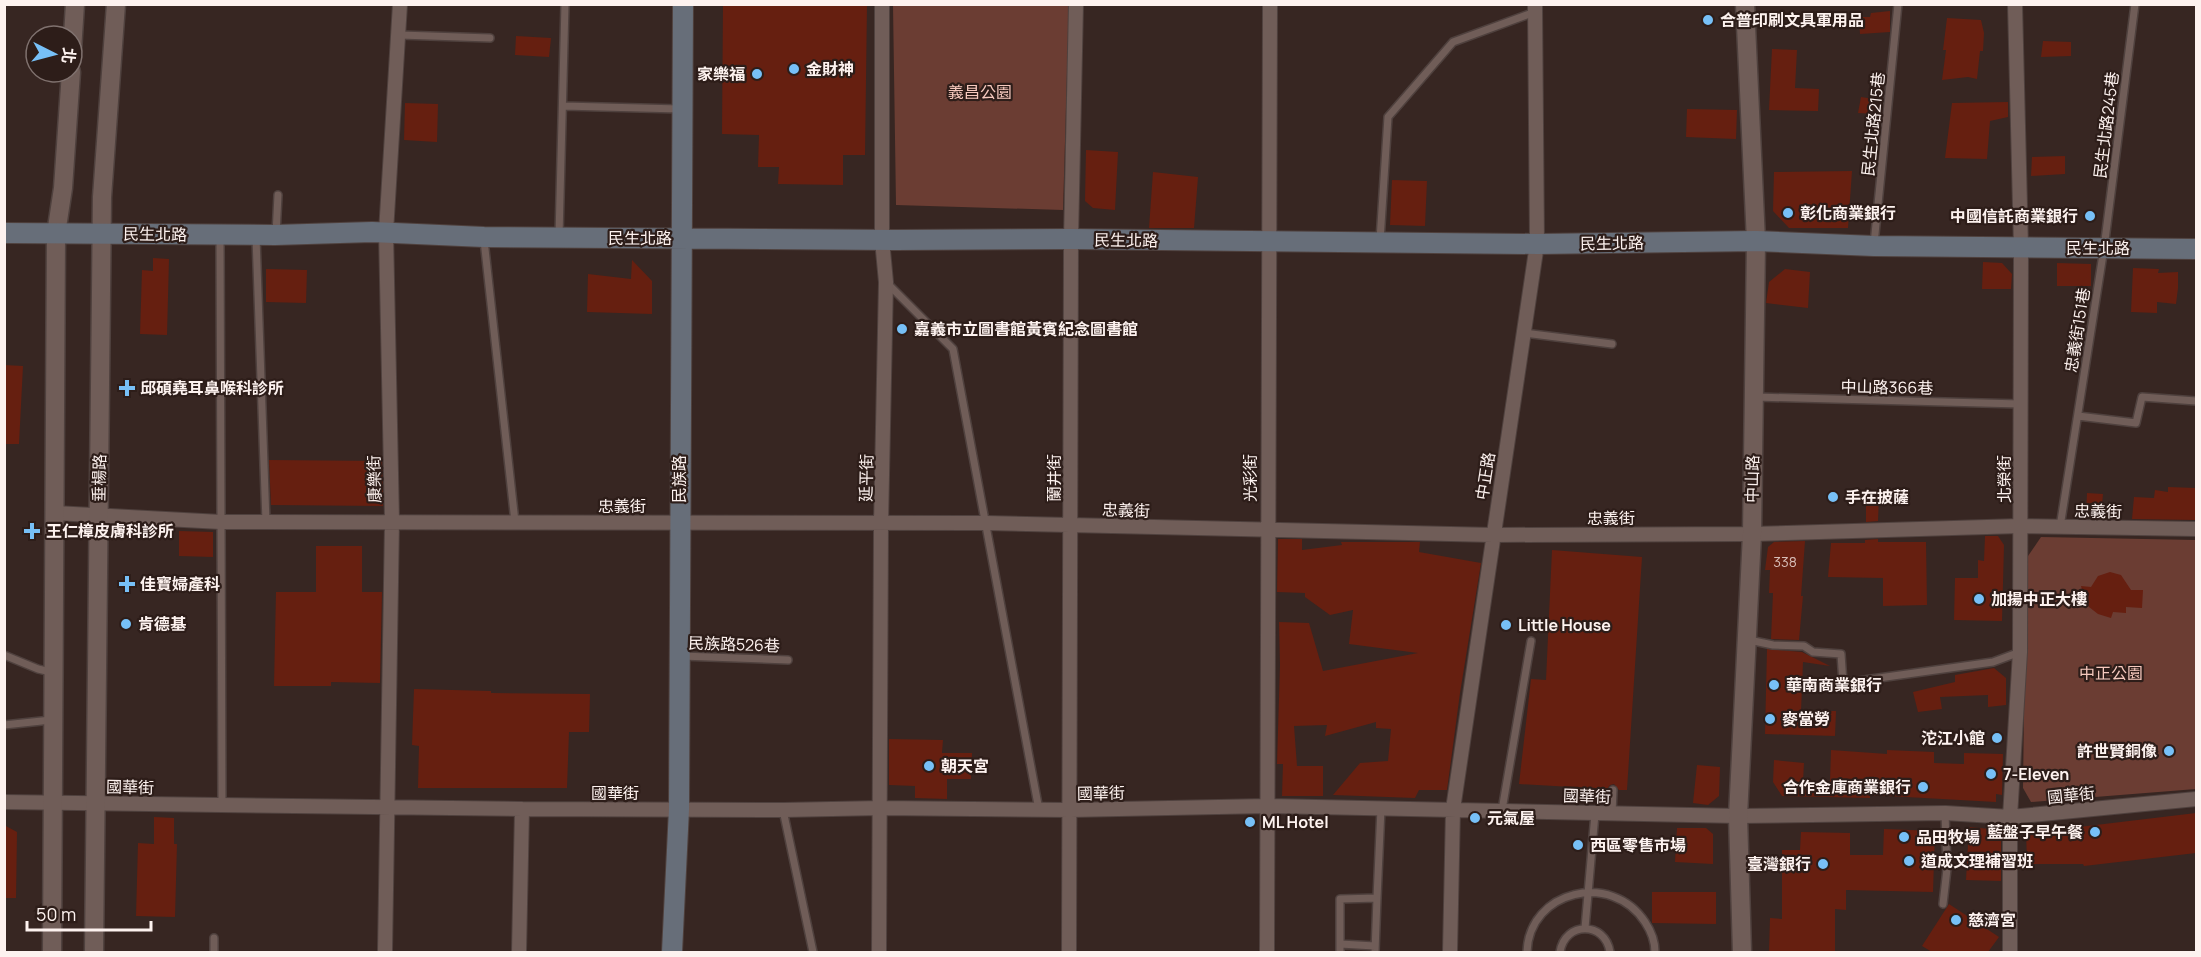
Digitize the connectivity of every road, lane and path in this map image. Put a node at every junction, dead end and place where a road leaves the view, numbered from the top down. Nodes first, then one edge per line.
1 (75, 4) edge
2 (116, 4) edge
3 (400, 4) edge
4 (565, 4) edge
5 (683, 4) edge
6 (882, 4) edge
7 (1076, 4) edge
8 (1270, 4) edge
9 (1745, 4) edge
10 (1898, 4) edge
11 (2015, 4) edge
12 (2134, 4) edge
13 (1535, 8) edge
14 (74, 24) edge
15 (400, 35) junction
16 (490, 38) dead end
17 (70, 84) edge
18 (563, 106) junction
19 (682, 109) junction
20 (278, 195) dead end
21 (4, 232) edge
22 (386, 232) junction
23 (101, 233) junction
24 (56, 234) junction
25 (220, 235) junction
26 (266, 235) junction
27 (484, 237) junction
28 (560, 238) junction
29 (680, 239) junction
30 (1071, 239) junction
31 (882, 240) junction
32 (1756, 241) junction
33 (1268, 242) junction
34 (1380, 243) junction
35 (1537, 244) junction
36 (1874, 246) junction
37 (2021, 248) junction
38 (2104, 248) junction
39 (2196, 249) edge
40 (886, 282) junction
41 (1524, 333) junction
42 (1612, 344) dead end
43 (1753, 397) junction
44 (2196, 401) edge
45 (2020, 404) junction
46 (2078, 416) junction
47 (55, 513) junction
48 (99, 515) junction
49 (392, 521) junction
50 (220, 522) junction
51 (266, 522) junction
52 (515, 522) junction
53 (679, 523) junction
54 (986, 523) junction
55 (881, 524) junction
56 (1070, 525) junction
57 (2020, 526) junction
58 (2060, 527) junction
59 (2196, 529) edge
60 (1267, 530) junction
61 (1752, 534) junction
62 (1493, 535) junction
63 (1747, 640) junction
64 (1531, 641) dead end
65 (2020, 652) junction
66 (4, 655) edge
67 (679, 656) junction
68 (788, 660) dead end
69 (54, 672) junction
70 (53, 720) junction
71 (4, 725) edge
72 (1613, 790) dead end
73 (2196, 799) edge
74 (4, 802) edge
75 (53, 802) junction
76 (96, 803) junction
77 (222, 806) junction
78 (1267, 806) junction
79 (387, 808) junction
80 (881, 808) junction
81 (1381, 808) junction
82 (522, 809) junction
83 (679, 809) junction
84 (1454, 809) junction
85 (783, 810) junction
86 (1039, 810) junction
87 (1070, 810) junction
88 (1502, 810) junction
89 (1945, 813) junction
90 (1595, 814) junction
91 (1612, 814) junction
92 (1738, 816) junction
93 (2010, 817) junction
94 (1588, 891) junction
95 (1377, 898) junction
96 (1943, 904) dead end
97 (1585, 928) junction
98 (214, 938) dead end
99 (1340, 948) edge
100 (1375, 949) edge
101 (52, 952) edge
102 (94, 952) edge
103 (214, 952) edge
104 (385, 952) edge
105 (519, 952) edge
106 (672, 952) edge
107 (813, 952) edge
108 (879, 952) edge
109 (1070, 952) edge
110 (1267, 952) edge
111 (1450, 952) edge
112 (1527, 952) edge
113 (1560, 952) edge
114 (1610, 952) edge
115 (1655, 952) edge
116 (1742, 952) edge
117 (2010, 952) edge

1 - 14 street
2 - 23 street, 垂楊路
3 - 15 street, 康樂街
4 - 18 lane
5 - 19 main road, 民族路
6 - 31 street, 延平街
7 - 30 street, 蘭井街
8 - 33 street, 光彩街
9 - 32 street, 中山路
10 - 36 lane, 民生北路215巷
11 - 37 street, 北榮街
12 - 38 lane, 民生北路245巷
13 - 34 lane
13 - 35 street, 中正路
15 - 16 lane
15 - 22 street, 康樂街
17 - 24 street
18 - 19 lane
18 - 28 lane
19 - 29 main road, 民族路
20 - 26 lane
21 - 24 main road, 民生北路
22 - 26 main road, 民生北路
22 - 27 main road, 民生北路
22 - 49 street, 康樂街
23 - 24 main road, 民生北路
23 - 25 main road, 民生北路
23 - 48 street, 垂楊路
24 - 47 street
25 - 26 main road, 民生北路
25 - 50 lane
26 - 51 lane
27 - 28 main road, 民生北路
27 - 52 lane
28 - 29 main road, 民生北路
29 - 31 main road, 民生北路
29 - 53 main road, 民族路
30 - 31 main road, 民生北路
30 - 33 main road, 民生北路
30 - 56 street, 蘭井街
31 - 40 street, 延平街
32 - 35 main road, 民生北路
32 - 36 main road, 民生北路
32 - 43 street, 中山路
33 - 34 main road, 民生北路
33 - 60 street, 光彩街
34 - 35 main road, 民生北路
35 - 41 street, 中正路
36 - 37 main road, 民生北路
37 - 38 main road, 民生北路
37 - 45 street, 北榮街
38 - 39 main road, 民生北路
38 - 46 lane, 忠義街151巷
40 - 54 lane
40 - 55 street, 延平街
41 - 42 lane
41 - 62 street, 中正路
43 - 45 lane, 中山路366巷
43 - 61 street, 中山路
44 - 46 lane
45 - 57 street, 北榮街
46 - 58 lane, 忠義街151巷
47 - 48 street, 忠義街
47 - 69 street
48 - 50 street, 忠義街
48 - 76 street, 垂楊路
49 - 51 street, 忠義街
49 - 52 street, 忠義街
49 - 79 street, 康樂街
50 - 51 street, 忠義街
50 - 77 lane
52 - 53 street, 忠義街
53 - 55 street, 忠義街
53 - 67 main road, 民族路
54 - 55 street, 忠義街
54 - 56 street, 忠義街
54 - 86 lane
55 - 80 street, 延平街
56 - 60 street, 忠義街
56 - 87 street, 蘭井街
57 - 58 street, 忠義街
57 - 61 street, 忠義街
57 - 65 street, 北榮街
58 - 59 street, 忠義街
60 - 62 street, 忠義街
60 - 78 street, 光彩街
61 - 62 street, 忠義街
61 - 63 street, 中山路
62 - 84 street, 中正路
63 - 65 lane
63 - 92 street, 中山路
64 - 88 lane
65 - 93 street, 北榮街
66 - 69 lane
67 - 68 lane, 民族路526巷
67 - 83 main road, 民族路
69 - 70 street
70 - 71 lane
70 - 75 street
72 - 91 lane
73 - 93 street, 國華街
74 - 75 street, 國華街
75 - 76 street, 國華街
75 - 101 street
76 - 77 street, 國華街
76 - 102 street, 垂楊路
77 - 79 street, 國華街
78 - 81 street, 國華街
78 - 87 street, 國華街
78 - 110 street, 光彩街
79 - 82 street, 國華街
79 - 104 street, 康樂街
80 - 85 street, 國華街
80 - 86 street, 國華街
80 - 108 street, 延平街
81 - 84 street, 國華街
81 - 95 lane
82 - 83 street, 國華街
82 - 105 street
83 - 85 street, 國華街
83 - 106 main road, 民族路
84 - 88 street, 國華街
84 - 111 street, 中正路
85 - 107 lane
86 - 87 street, 國華街
87 - 109 street, 蘭井街
88 - 90 street, 國華街
89 - 92 street, 國華街
89 - 93 street, 國華街
89 - 96 lane
90 - 91 street, 國華街
90 - 94 lane
91 - 92 street, 國華街
92 - 116 street, 中山路
93 - 117 street, 北榮街
94 - 97 lane
94 - 112 lane
94 - 115 lane
95 - 99 lane
95 - 100 lane
97 - 113 lane
97 - 114 lane
98 - 103 lane
99 - 100 lane

